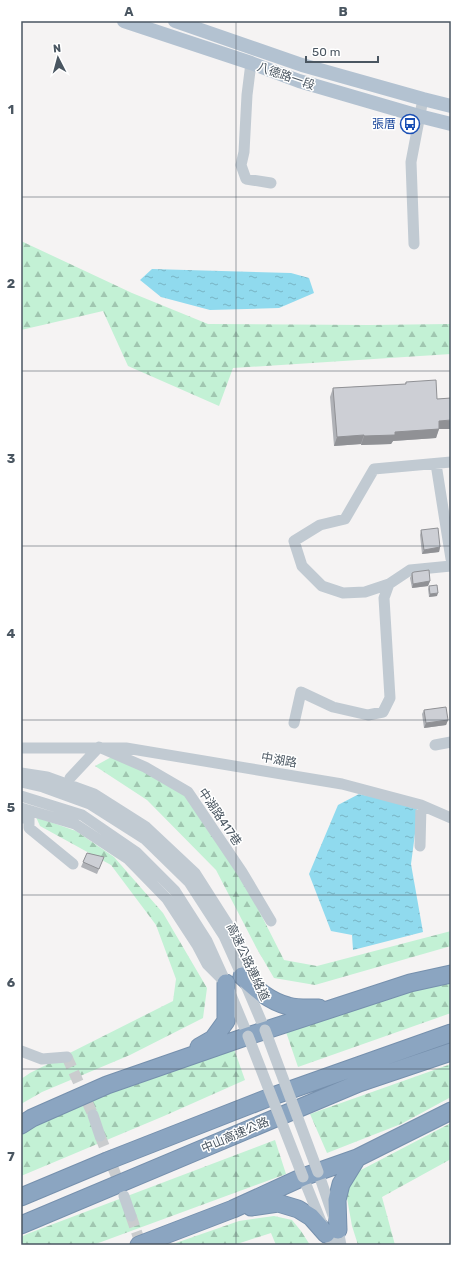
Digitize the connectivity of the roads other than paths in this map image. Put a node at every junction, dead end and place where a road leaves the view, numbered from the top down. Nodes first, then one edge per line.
1 (124, 21) edge
2 (175, 21) edge
3 (251, 63) junction
4 (423, 100) junction
5 (451, 106) edge
6 (419, 116) junction
7 (451, 124) edge
8 (271, 182) dead end
9 (414, 244) dead end
10 (451, 462) edge
11 (436, 464) junction
12 (451, 559) edge
13 (451, 566) edge
14 (389, 584) junction
15 (294, 723) dead end
16 (451, 742) edge
17 (434, 745) dead end
18 (98, 747) junction
19 (21, 748) edge
20 (21, 773) edge
21 (70, 778) dead end
22 (21, 782) edge
23 (21, 796) edge
24 (421, 805) junction
25 (21, 808) edge
26 (25, 817) edge
27 (451, 818) edge
28 (420, 846) dead end
29 (73, 864) dead end
30 (271, 921) dead end
31 (451, 974) edge
32 (242, 976) junction
33 (226, 983) junction
34 (330, 1009) junction
35 (265, 1030) junction
36 (451, 1033) edge
37 (248, 1036) junction
38 (21, 1051) edge
39 (451, 1052) edge
40 (67, 1057) dead end
41 (174, 1061) junction
42 (451, 1111) edge
43 (92, 1115) tunnel mouth
44 (21, 1125) edge
45 (100, 1136) tunnel mouth
46 (356, 1158) junction
47 (311, 1174) junction
48 (124, 1196) tunnel mouth
49 (21, 1197) edge
50 (233, 1209) junction
51 (131, 1216) tunnel mouth
52 (21, 1225) edge
53 (335, 1238) edge
54 (139, 1245) edge

1 - 3 main road, 八德路一段
2 - 4 main road, 八德路一段
3 - 6 main road, 八德路一段
3 - 8 street
4 - 5 main road, 八德路一段
4 - 6 street
6 - 7 main road, 八德路一段
6 - 9 street
10 - 11 street
11 - 12 street
11 - 14 street
13 - 14 street
14 - 15 street
16 - 17 street
18 - 19 street, 中湖路
18 - 21 street
18 - 24 street, 中湖路
18 - 30 street, 中湖路417巷
20 - 32 street
22 - 32 street, 高速公路連絡道
23 - 33 street, 高速公路連絡道
24 - 27 street, 中湖路
24 - 28 street
25 - 33 street
26 - 29 street
31 - 34 highway
32 - 34 highway
32 - 35 street, 高速公路連絡道
33 - 37 street, 高速公路連絡道
33 - 41 highway
34 - 35 highway
35 - 37 highway
35 - 47 street, 高速公路連絡道, bridge
36 - 49 highway, 中山高速公路
37 - 41 highway
37 - 47 street, 高速公路連絡道, bridge
38 - 40 street
39 - 52 highway, 中山高速公路
41 - 44 highway
42 - 46 highway
43 - 45 street
46 - 47 highway
46 - 53 highway
47 - 50 highway
47 - 53 street, 高速公路連絡道
47 - 53 street, 高速公路連絡道
48 - 51 street
50 - 53 highway
50 - 54 highway

